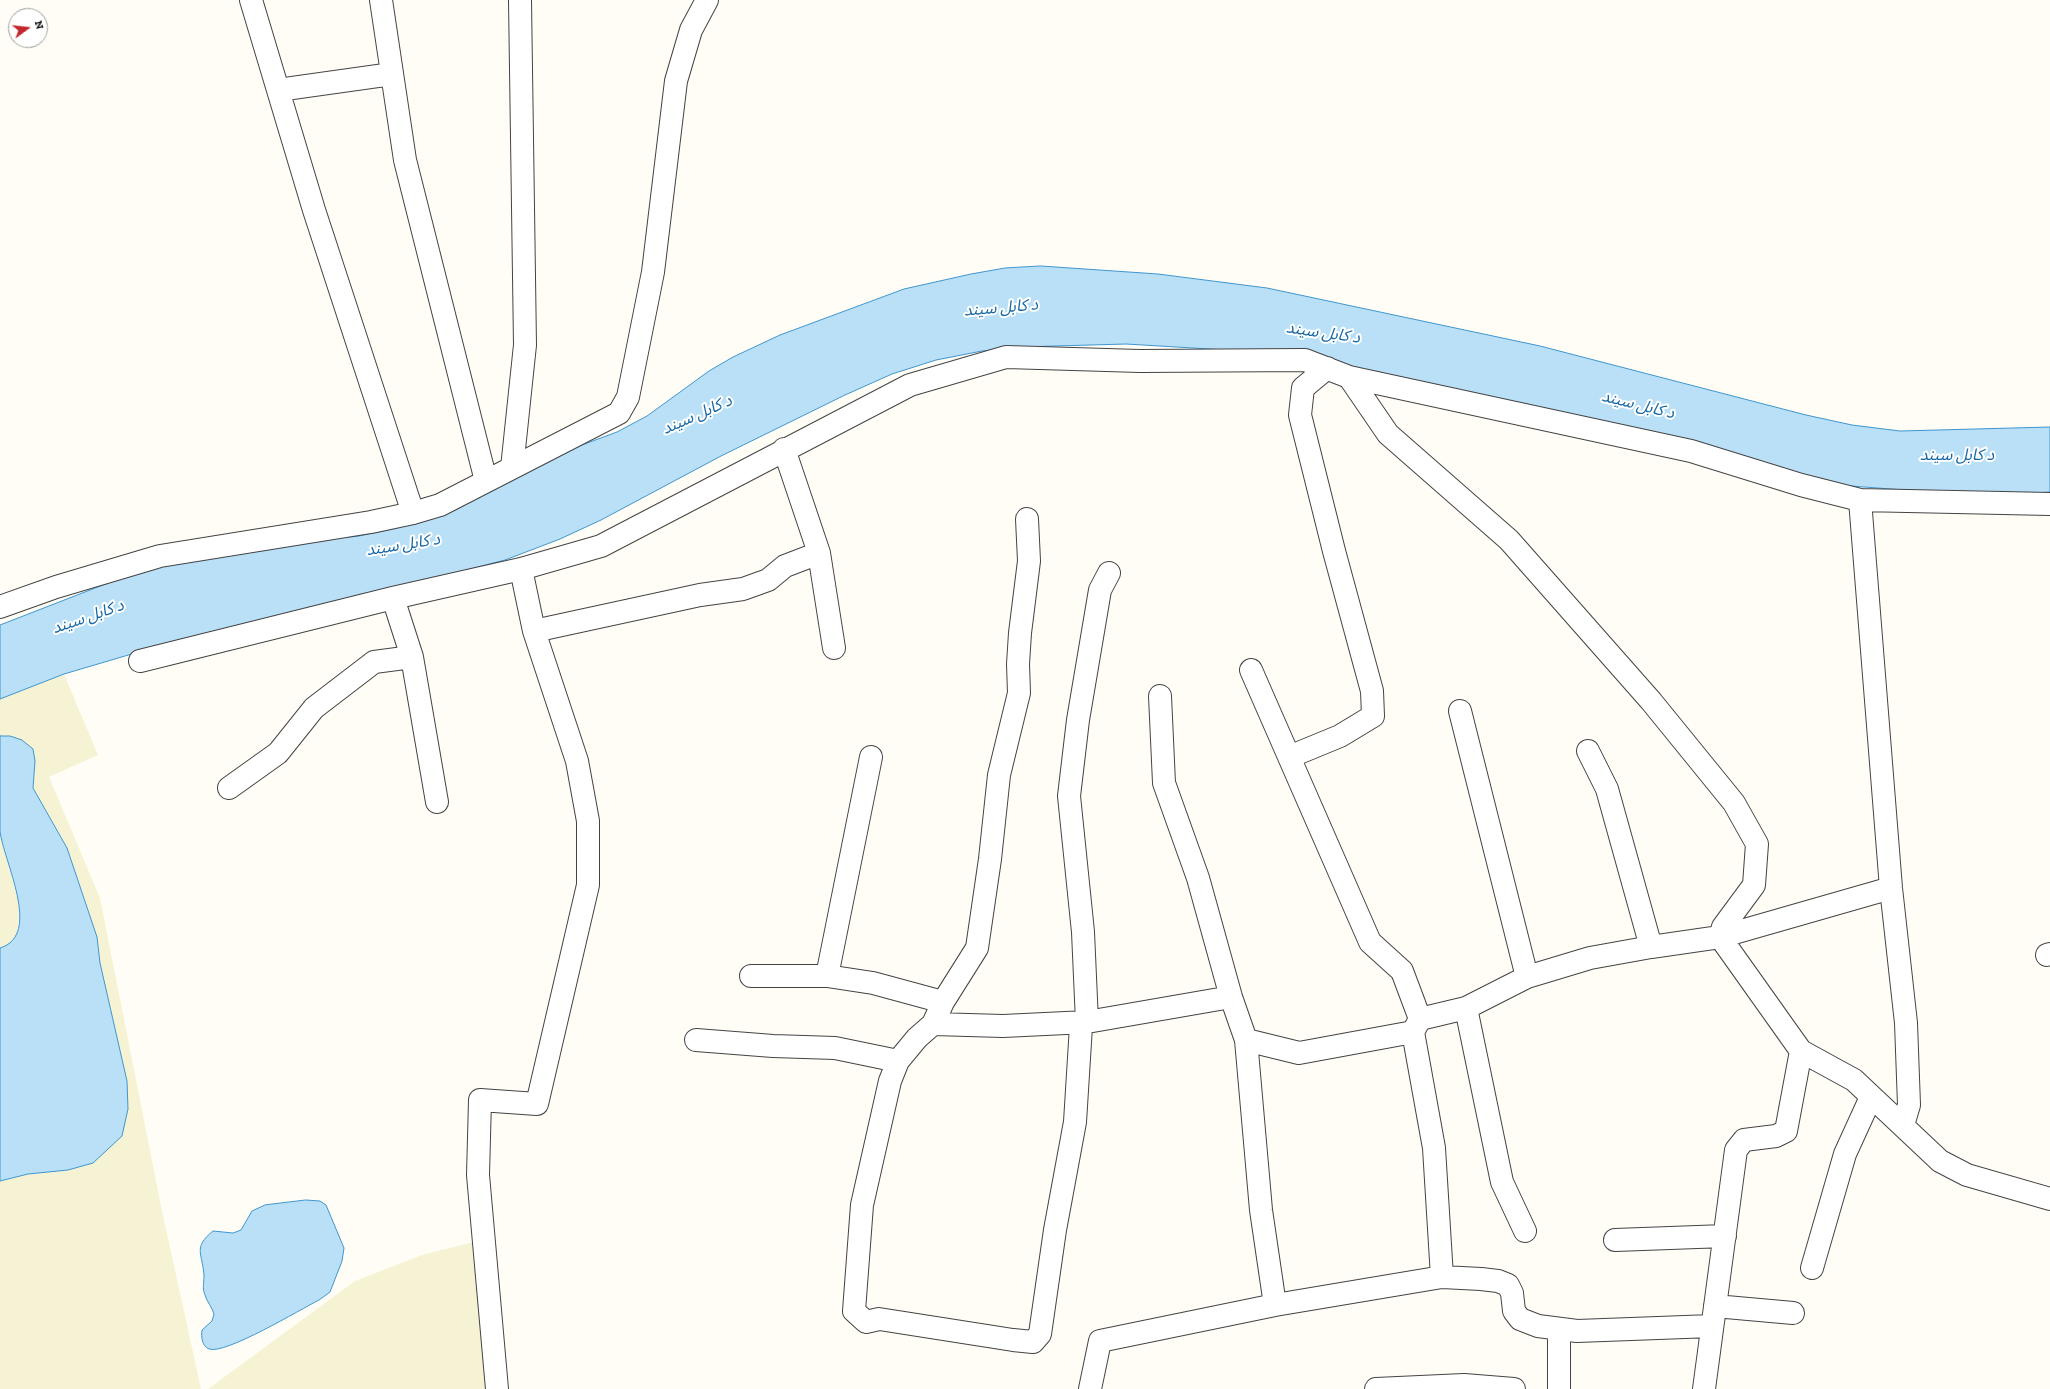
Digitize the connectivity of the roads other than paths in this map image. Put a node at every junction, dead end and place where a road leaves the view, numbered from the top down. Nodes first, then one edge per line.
1 (251, 0) edge
2 (381, 0) edge
3 (520, 0) edge
4 (707, 0) edge
5 (392, 74) junction
6 (278, 90) junction
7 (1327, 368) junction
8 (1349, 376) junction
9 (784, 449) junction
10 (512, 468) junction
11 (486, 481) junction
12 (1860, 500) junction
13 (2050, 504) edge
14 (412, 513) junction
15 (1027, 519) dead end
16 (819, 553) junction
17 (521, 569) junction
18 (1109, 573) dead end
19 (393, 598) junction
20 (0, 607) edge
21 (534, 631) junction
22 (834, 648) dead end
23 (412, 657) junction
24 (140, 661) dead end
25 (1250, 670) dead end
26 (1160, 696) dead end
27 (1460, 711) dead end
28 (1588, 752) dead end
29 (871, 757) dead end
30 (1289, 757) junction
31 (230, 788) dead end
32 (436, 802) dead end
33 (1891, 888) junction
34 (1720, 937) junction
35 (1651, 947) junction
36 (751, 976) dead end
37 (827, 976) junction
38 (1527, 977) junction
39 (1231, 997) junction
40 (943, 1002) junction
41 (1466, 1008) junction
42 (1087, 1022) junction
43 (933, 1024) junction
44 (1416, 1025) junction
45 (696, 1040) dead end
46 (1246, 1040) junction
47 (1801, 1051) junction
48 (898, 1061) junction
49 (1871, 1097) junction
50 (1903, 1125) junction
51 (2050, 1199) edge
52 (1526, 1232) dead end
53 (1725, 1236) junction
54 (1615, 1240) dead end
55 (1812, 1268) dead end
56 (1442, 1277) junction
57 (1275, 1305) junction
58 (1793, 1314) dead end
59 (1714, 1316) junction
60 (1559, 1329) junction
61 (497, 1389) edge
62 (1090, 1389) edge
63 (1376, 1389) edge
64 (1514, 1389) edge
65 (1559, 1389) edge
66 (1704, 1389) edge

1 - 6 street
2 - 5 street
3 - 10 street
4 - 10 street
5 - 6 street
5 - 11 street
6 - 14 street
7 - 8 street
7 - 9 street
7 - 30 street
8 - 12 street
8 - 34 street
9 - 16 street
9 - 17 street
10 - 11 street
11 - 14 street
12 - 13 street
12 - 33 street
14 - 20 street
15 - 40 street
16 - 21 street
16 - 22 street
17 - 19 street
17 - 21 street
18 - 42 street
19 - 23 street
19 - 24 street
21 - 61 street
23 - 31 street
23 - 32 street
25 - 30 street
26 - 39 street
27 - 38 street
28 - 35 street
29 - 37 street
30 - 44 street
33 - 34 street
33 - 50 street
34 - 35 street
34 - 47 street
35 - 38 street
36 - 37 street
37 - 40 street
38 - 41 street
39 - 42 street
39 - 46 street
40 - 43 street
41 - 44 street
41 - 52 street
42 - 43 street
42 - 48 street
43 - 48 street
44 - 46 street
44 - 56 street
45 - 48 street
46 - 57 street
47 - 49 street
47 - 53 street
49 - 50 street
49 - 55 street
50 - 51 street
53 - 54 street
53 - 59 street
56 - 57 street
56 - 60 street
57 - 62 street
58 - 59 street
59 - 60 street
59 - 66 street
60 - 65 street
63 - 64 street

